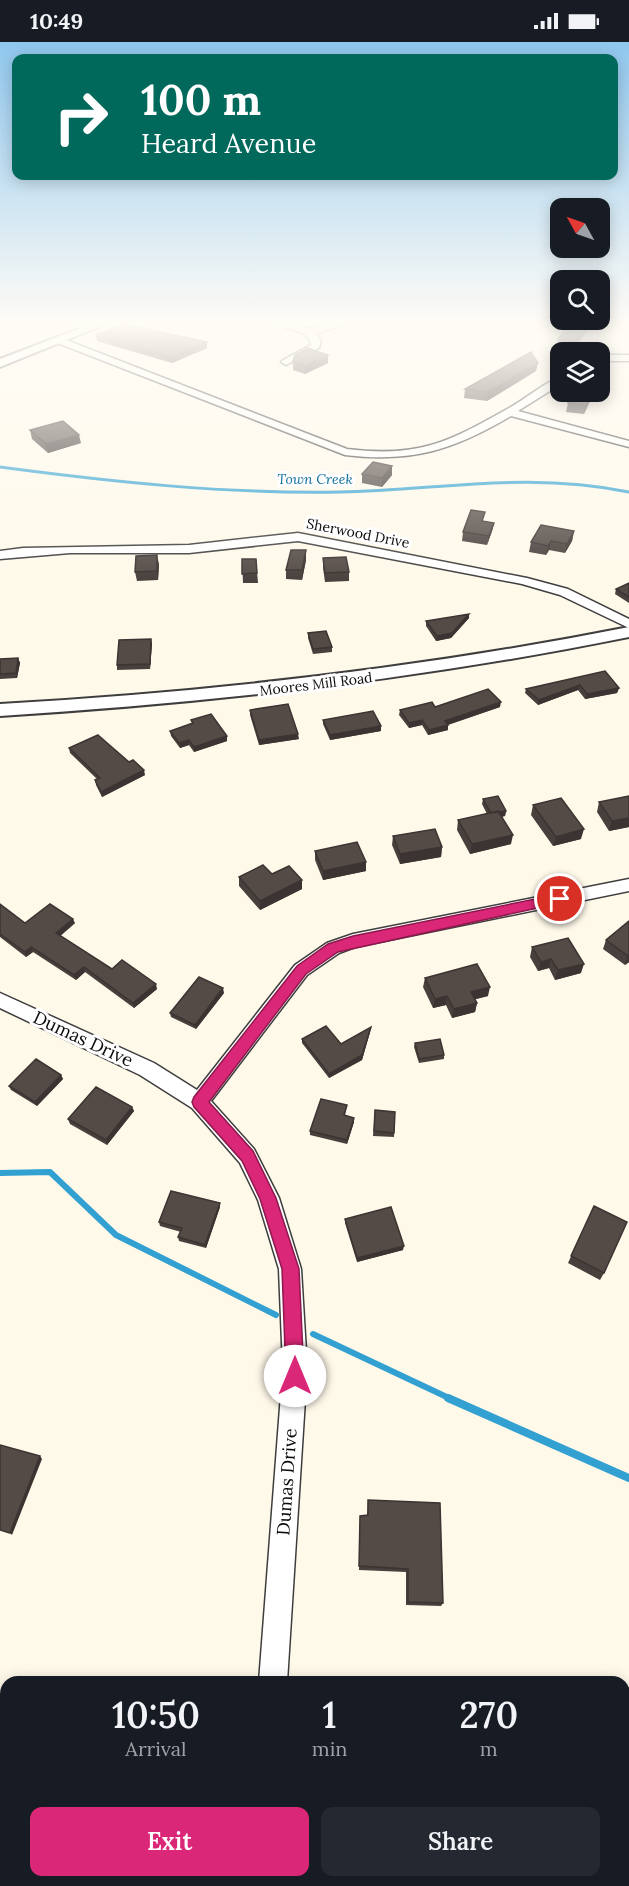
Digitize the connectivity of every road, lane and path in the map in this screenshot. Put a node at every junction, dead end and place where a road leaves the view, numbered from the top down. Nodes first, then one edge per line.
1 (238, 410) edge
2 (512, 410) edge
3 (509, 412) junction
4 (629, 444) edge
5 (0, 555) edge
6 (629, 624) edge
7 (629, 632) edge
8 (0, 710) edge
9 (629, 885) edge
10 (0, 1000) edge
11 (199, 1102) junction
12 (273, 1676) edge

1 - 3 street
2 - 3 street
3 - 4 street
5 - 6 street, Sherwood Drive
7 - 8 street, Moores Mill Road
9 - 11 street
10 - 11 street, Dumas Drive
11 - 12 street, Dumas Drive

